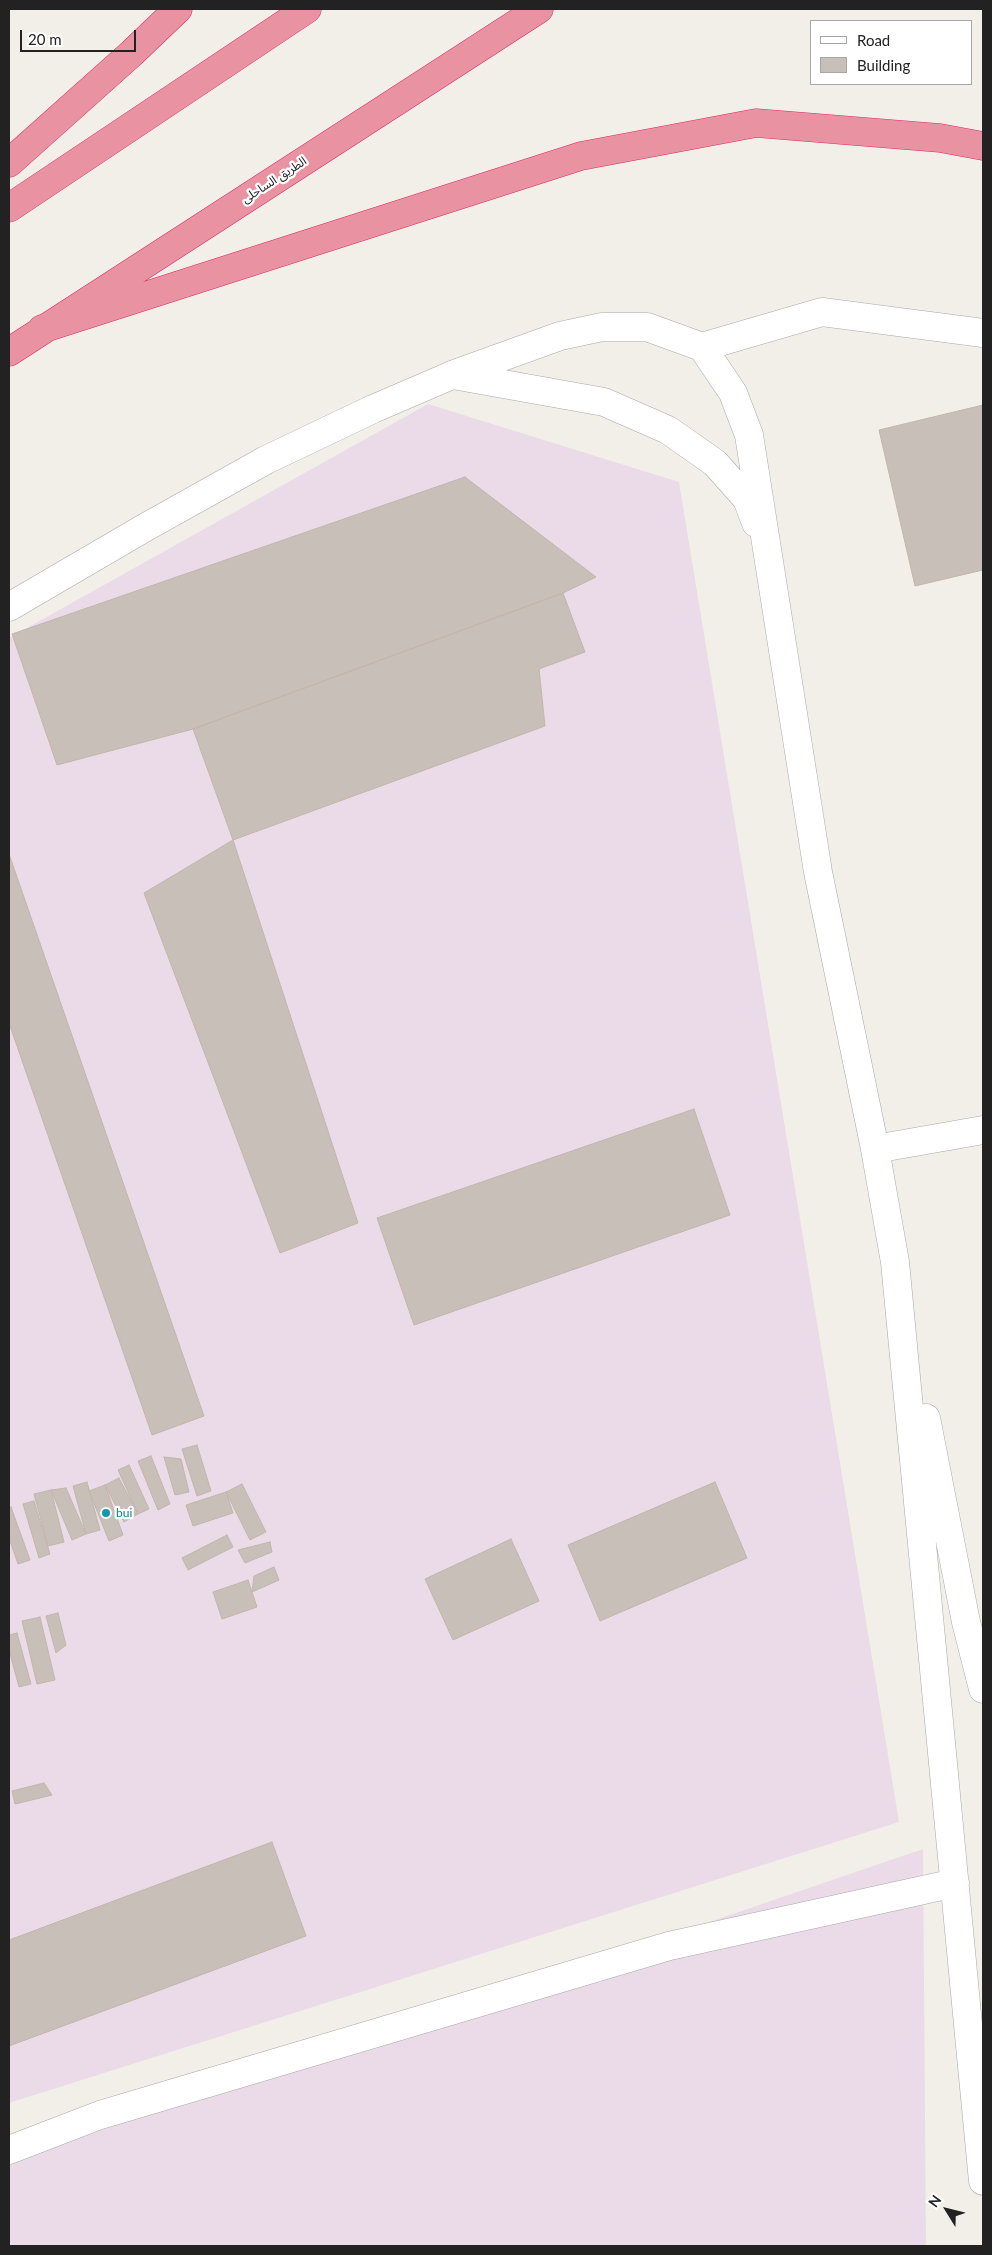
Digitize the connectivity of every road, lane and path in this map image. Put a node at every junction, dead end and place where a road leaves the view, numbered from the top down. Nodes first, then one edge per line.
1 (178, 9) edge
2 (307, 9) edge
3 (539, 9) edge
4 (983, 146) edge
5 (9, 163) edge
6 (9, 208) edge
7 (42, 329) junction
8 (983, 333) edge
9 (702, 347) junction
10 (9, 352) edge
11 (452, 375) junction
12 (771, 564) junction
13 (9, 607) edge
14 (983, 1130) edge
15 (874, 1149) junction
16 (895, 1262) junction
17 (983, 1689) edge
18 (955, 1883) junction
19 (9, 2150) edge
20 (983, 2181) edge

1 - 5 highway
2 - 6 highway
3 - 7 highway, الطريق الساحلى
4 - 7 highway
7 - 10 highway, الطريق الساحلى
8 - 9 street
9 - 11 street
9 - 12 street
11 - 12 street
11 - 13 street
12 - 15 street
14 - 15 street
15 - 16 street
16 - 17 street
16 - 18 street
18 - 19 street
18 - 20 street

